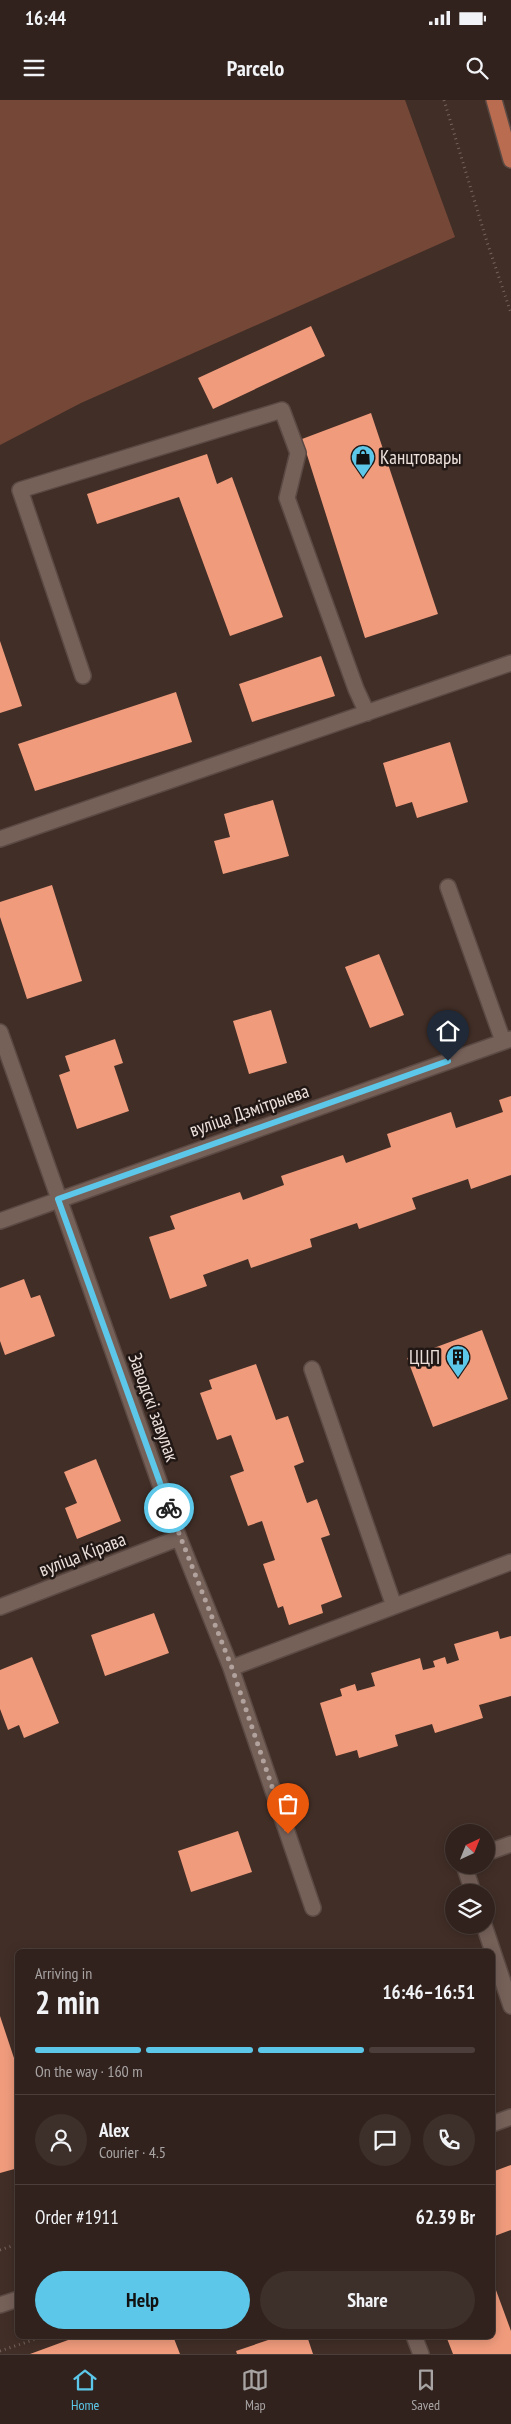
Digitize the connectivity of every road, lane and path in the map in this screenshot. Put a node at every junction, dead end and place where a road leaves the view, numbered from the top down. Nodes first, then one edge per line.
1 (444, 100) edge
2 (494, 100) edge
3 (511, 160) edge
4 (511, 313) edge
5 (511, 663) edge
6 (83, 676) dead end
7 (367, 713) junction
8 (0, 840) edge
9 (448, 886) dead end
10 (0, 1032) edge
11 (507, 1040) edge
12 (58, 1199) junction
13 (0, 1221) edge
14 (312, 1369) dead end
15 (179, 1538) junction
16 (511, 1562) edge
17 (394, 1606) junction
18 (0, 1607) edge
19 (232, 1668) junction
20 (511, 1844) edge
21 (495, 1850) edge
22 (313, 1908) dead end
23 (487, 1934) edge
24 (492, 1949) edge
25 (495, 1958) edge
26 (511, 2006) edge
27 (511, 2117) edge
28 (495, 2123) edge
29 (15, 2245) edge
30 (0, 2250) edge
31 (15, 2300) edge
32 (0, 2305) edge
33 (36, 2339) edge
34 (415, 2339) edge
35 (0, 2351) edge
36 (421, 2354) edge

1 - 4 path
2 - 3 main road
5 - 7 street
6 - 7 street
7 - 8 street
9 - 11 street
10 - 12 street, Заводскі завулак
11 - 12 street, вуліца Дзмітрыева
12 - 13 street, вуліца Дзмітрыева
12 - 15 street, Заводскі завулак
14 - 17 street
15 - 18 street, вуліца Кірава
15 - 19 street, Заводскі завулак
16 - 17 street
17 - 19 street
19 - 22 street, Заводскі завулак
20 - 21 street
23 - 24 street
25 - 26 street
27 - 28 street
29 - 30 path
31 - 32 street
33 - 35 path
34 - 36 street

